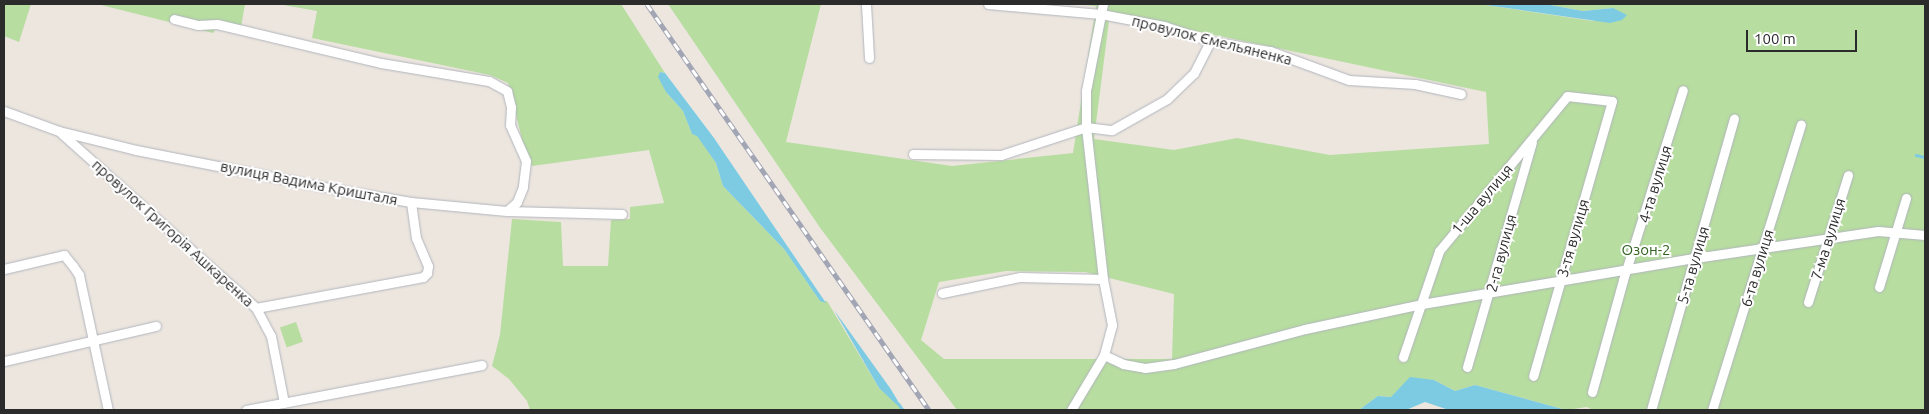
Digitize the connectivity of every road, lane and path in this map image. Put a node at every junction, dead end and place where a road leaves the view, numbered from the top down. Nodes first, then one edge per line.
1 (866, 4) edge
2 (988, 4) edge
3 (1103, 4) edge
4 (1101, 14) junction
5 (174, 19) dead end
6 (1210, 41) junction
7 (869, 58) dead end
8 (1684, 90) dead end
9 (1462, 94) dead end
10 (1612, 101) joint
11 (4, 110) edge
12 (1734, 119) dead end
13 (1801, 125) dead end
14 (1086, 127) junction
15 (59, 131) junction
16 (1533, 138) junction
17 (913, 154) dead end
18 (1848, 175) dead end
19 (1906, 198) dead end
20 (411, 202) junction
21 (507, 211) junction
22 (622, 214) dead end
23 (1895, 230) junction
24 (1925, 235) edge
25 (1827, 238) junction
26 (1763, 248) junction
27 (1695, 258) junction
28 (4, 269) edge
29 (1628, 270) junction
30 (1103, 278) junction
31 (1560, 282) junction
32 (1879, 287) dead end
33 (942, 293) dead end
34 (1491, 293) junction
35 (1808, 302) dead end
36 (1422, 304) junction
37 (256, 308) junction
38 (156, 326) dead end
39 (92, 341) junction
40 (1104, 355) junction
41 (1403, 357) dead end
42 (4, 361) edge
43 (482, 365) dead end
44 (1467, 367) dead end
45 (1533, 376) dead end
46 (1592, 392) dead end
47 (284, 403) junction
48 (108, 410) edge
49 (250, 410) edge
50 (1071, 410) edge
51 (1651, 410) edge
52 (1712, 410) edge

1 - 7 street
2 - 4 street, провулок Ємельяненка
3 - 4 street
4 - 6 street, провулок Ємельяненка
4 - 14 street
5 - 21 street
6 - 9 street, провулок Ємельяненка
6 - 14 street
8 - 29 street, 4-та вулиця
10 - 16 street, 1-ша вулиця
10 - 31 street, 3-тя вулиця
11 - 15 street, вулиця Вадима Кришталя
12 - 27 street, 5-та вулиця
13 - 26 street, 6-та вулиця
14 - 17 street
14 - 30 street
15 - 20 street, вулиця Вадима Кришталя
15 - 37 street, провулок Григорія Ашкаренка
16 - 34 street, 2-га вулиця
16 - 36 street, 1-ша вулиця
18 - 25 street, 7-ма вулиця
19 - 23 street
20 - 21 street, вулиця Вадима Кришталя
20 - 37 street
21 - 22 street, вулиця Вадима Кришталя
23 - 24 street
23 - 25 street
23 - 32 street
25 - 26 street
25 - 35 street, 7-ма вулиця
26 - 27 street
26 - 52 street, 6-та вулиця
27 - 29 street
27 - 51 street, 5-та вулиця
28 - 39 street
29 - 31 street
29 - 46 street, 4-та вулиця
30 - 33 street
30 - 40 street
31 - 34 street
31 - 45 street, 3-тя вулиця
34 - 36 street
34 - 44 street, 2-га вулиця
36 - 40 street
36 - 41 street, 1-ша вулиця
37 - 47 street, провулок Григорія Ашкаренка
38 - 39 street
39 - 42 street
39 - 48 street
40 - 50 street
43 - 47 street
47 - 49 street

